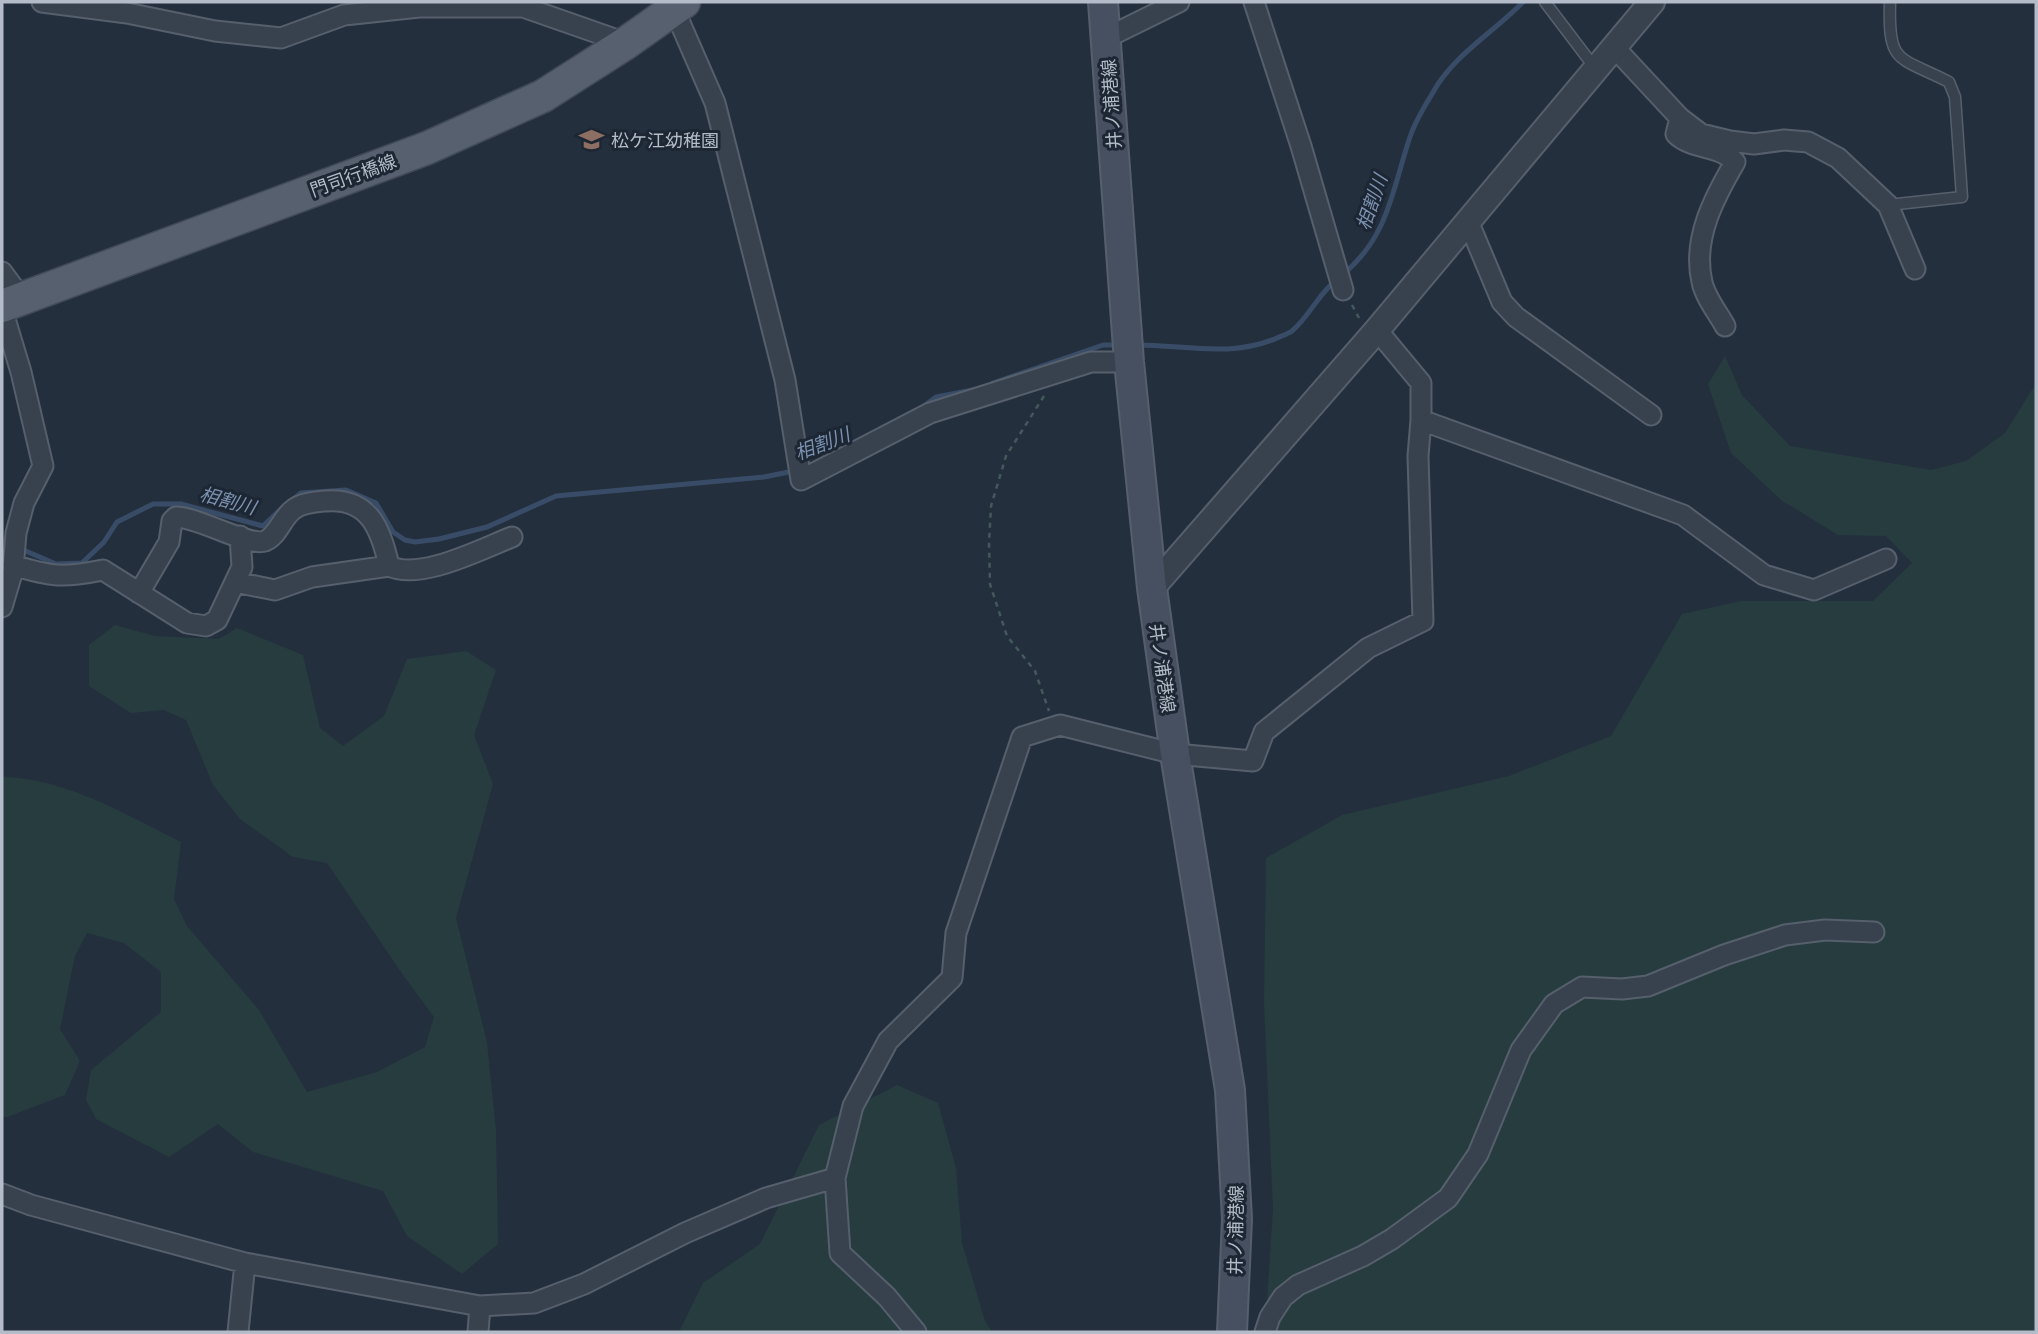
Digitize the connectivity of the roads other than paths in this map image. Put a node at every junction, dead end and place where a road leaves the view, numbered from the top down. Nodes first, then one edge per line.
1 (42, 2) edge
2 (1103, 2) edge
3 (1179, 2) edge
4 (1254, 2) edge
5 (1545, 2) edge
6 (1652, 2) edge
7 (1890, 2) edge
8 (679, 6) edge
9 (1106, 38) junction
10 (626, 43) junction
11 (1614, 47) junction
12 (1595, 68) junction
13 (1680, 118) junction
14 (1888, 205) junction
15 (1468, 220) junction
16 (1916, 269) dead end
17 (2, 272) edge
18 (1343, 290) road end
19 (8, 305) edge
20 (1726, 326) dead end
21 (1374, 333) junction
22 (1129, 362) junction
23 (1651, 415) dead end
24 (1421, 420) junction
25 (240, 536) junction
26 (512, 537) dead end
27 (1886, 559) dead end
28 (13, 565) junction
29 (389, 566) junction
30 (235, 582) junction
31 (1152, 588) junction
32 (139, 593) junction
33 (2, 607) edge
34 (1175, 754) junction
35 (1874, 932) dead end
36 (835, 1178) junction
37 (2, 1194) edge
38 (245, 1264) junction
39 (480, 1306) junction
40 (238, 1332) edge
41 (478, 1332) edge
42 (916, 1332) edge
43 (1232, 1332) edge
44 (1265, 1332) edge

1 - 10 street
2 - 9 main road, 井ノ浦港線
3 - 9 street
4 - 18 street
5 - 12 lane
6 - 11 street
7 - 14 lane
8 - 10 main road, 門司行橋線
8 - 22 street
9 - 22 main road, 井ノ浦港線
10 - 19 main road, 門司行橋線
11 - 12 street
11 - 13 street
12 - 15 street
13 - 14 street
13 - 20 street
14 - 16 street
15 - 21 street
15 - 23 street
17 - 19 street
19 - 28 street
21 - 24 street
21 - 31 street
22 - 31 main road, 井ノ浦港線
24 - 27 street
24 - 34 street
25 - 29 street
25 - 30 street
25 - 32 street
26 - 29 street
28 - 32 street
28 - 33 street
29 - 30 street
30 - 32 street
31 - 34 main road, 井ノ浦港線
34 - 36 street
34 - 43 main road, 井ノ浦港線
35 - 44 street
36 - 39 street
36 - 42 street
37 - 38 street
38 - 39 street
38 - 40 street
39 - 41 street

